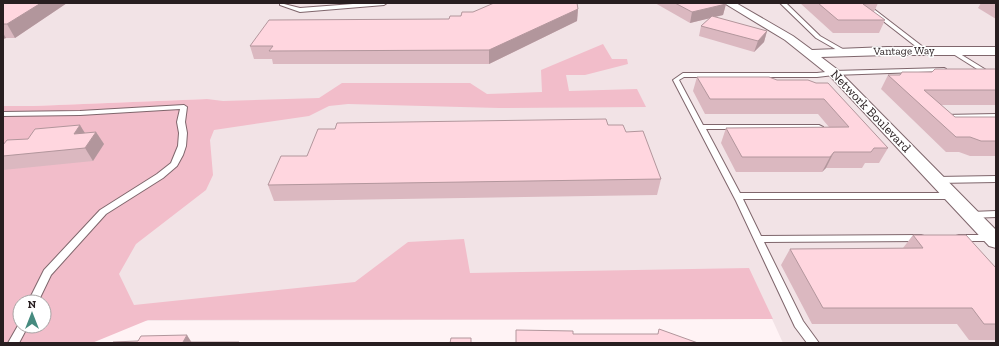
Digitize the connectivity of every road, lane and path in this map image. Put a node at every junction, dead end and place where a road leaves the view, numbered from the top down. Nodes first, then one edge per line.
1 (285, 3) edge
2 (384, 3) edge
3 (729, 3) edge
4 (783, 3) edge
5 (863, 3) edge
6 (925, 51) junction
7 (952, 51) junction
8 (996, 51) edge
9 (846, 53) junction
10 (812, 54) junction
11 (981, 69) junction
12 (950, 70) edge
13 (966, 70) edge
14 (834, 73) junction
15 (996, 78) edge
16 (3, 114) edge
17 (996, 116) edge
18 (940, 117) edge
19 (701, 127) junction
20 (819, 127) edge
21 (996, 179) edge
22 (937, 180) junction
23 (737, 196) junction
24 (953, 196) junction
25 (996, 214) edge
26 (971, 215) junction
27 (933, 238) edge
28 (948, 238) edge
29 (758, 239) junction
30 (995, 239) edge
31 (37, 294) edge
32 (18, 334) edge
33 (13, 343) edge
34 (814, 343) edge

1 - 2 lane
3 - 10 street, Network Boulevard
4 - 9 lane
5 - 6 lane
6 - 7 street, Vantage Way
6 - 9 street, Vantage Way
7 - 8 street, Vantage Way
7 - 11 lane
9 - 10 street, Vantage Way
10 - 14 street, Network Boulevard
11 - 13 lane
11 - 15 lane
12 - 14 lane
14 - 19 lane
14 - 22 street, Network Boulevard
16 - 31 lane
17 - 18 lane
19 - 20 lane
19 - 23 lane
21 - 22 lane
22 - 24 street, Network Boulevard
23 - 24 lane
23 - 29 lane
24 - 26 street, Network Boulevard
25 - 26 lane
26 - 30 street, Network Boulevard
27 - 29 lane
28 - 30 lane
29 - 34 lane
32 - 33 lane

